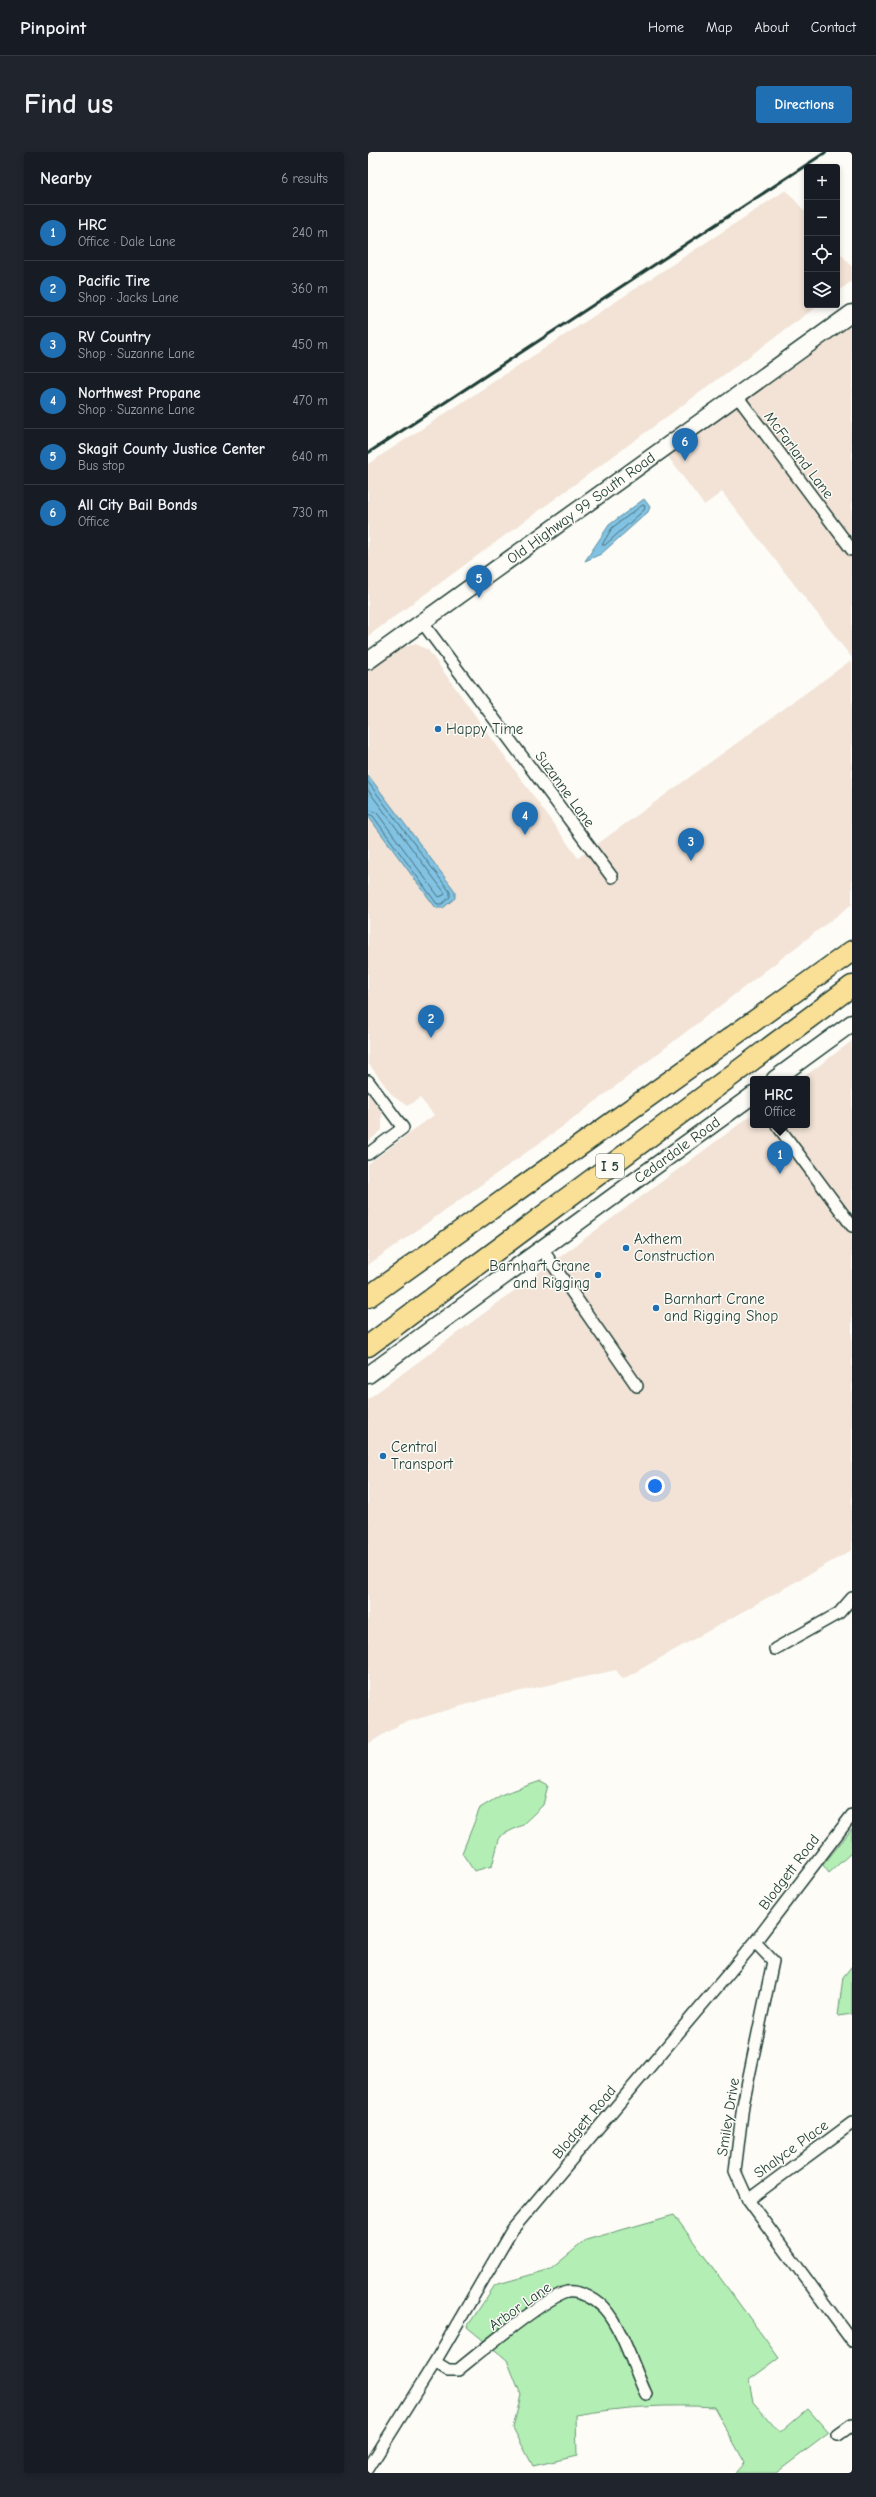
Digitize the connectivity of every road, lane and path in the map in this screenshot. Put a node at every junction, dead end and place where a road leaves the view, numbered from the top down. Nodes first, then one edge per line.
1 (852, 312) edge
2 (737, 396) junction
3 (852, 550) edge
4 (422, 622) junction
5 (368, 661) edge
6 (612, 877) dead end
7 (851, 952) edge
8 (852, 986) edge
9 (852, 1023) edge
10 (779, 1076) edge
11 (368, 1081) edge
12 (750, 1097) edge
13 (779, 1128) edge
14 (368, 1154) edge
15 (852, 1226) edge
16 (542, 1249) junction
17 (368, 1297) edge
18 (368, 1346) edge
19 (368, 1375) edge
20 (637, 1386) dead end
21 (852, 1598) edge
22 (775, 1649) dead end
23 (852, 1815) edge
24 (755, 1942) junction
25 (852, 2123) edge
26 (748, 2200) junction
27 (852, 2341) edge
28 (435, 2362) junction
29 (646, 2394) dead end
30 (852, 2425) edge
31 (838, 2435) dead end
32 (368, 2468) edge

1 - 2 street, Old Highway 99 South Road
2 - 3 street, McFarland Lane
2 - 4 street, Old Highway 99 South Road
4 - 5 street, Old Highway 99 South Road
4 - 6 street, Suzanne Lane
7 - 17 highway, I 5
8 - 18 highway, I 5
9 - 10 street
11 - 14 street
12 - 16 street, Cedardale Road
13 - 15 street
16 - 19 street, Cedardale Road
16 - 20 street
21 - 22 street
23 - 24 street, Blodgett Road
24 - 26 street, Smiley Drive
24 - 28 street, Blodgett Road
25 - 26 street, Shalyce Place
26 - 27 street, Smiley Drive
28 - 29 street, Arbor Lane
28 - 32 street, Blodgett Road
30 - 31 street

